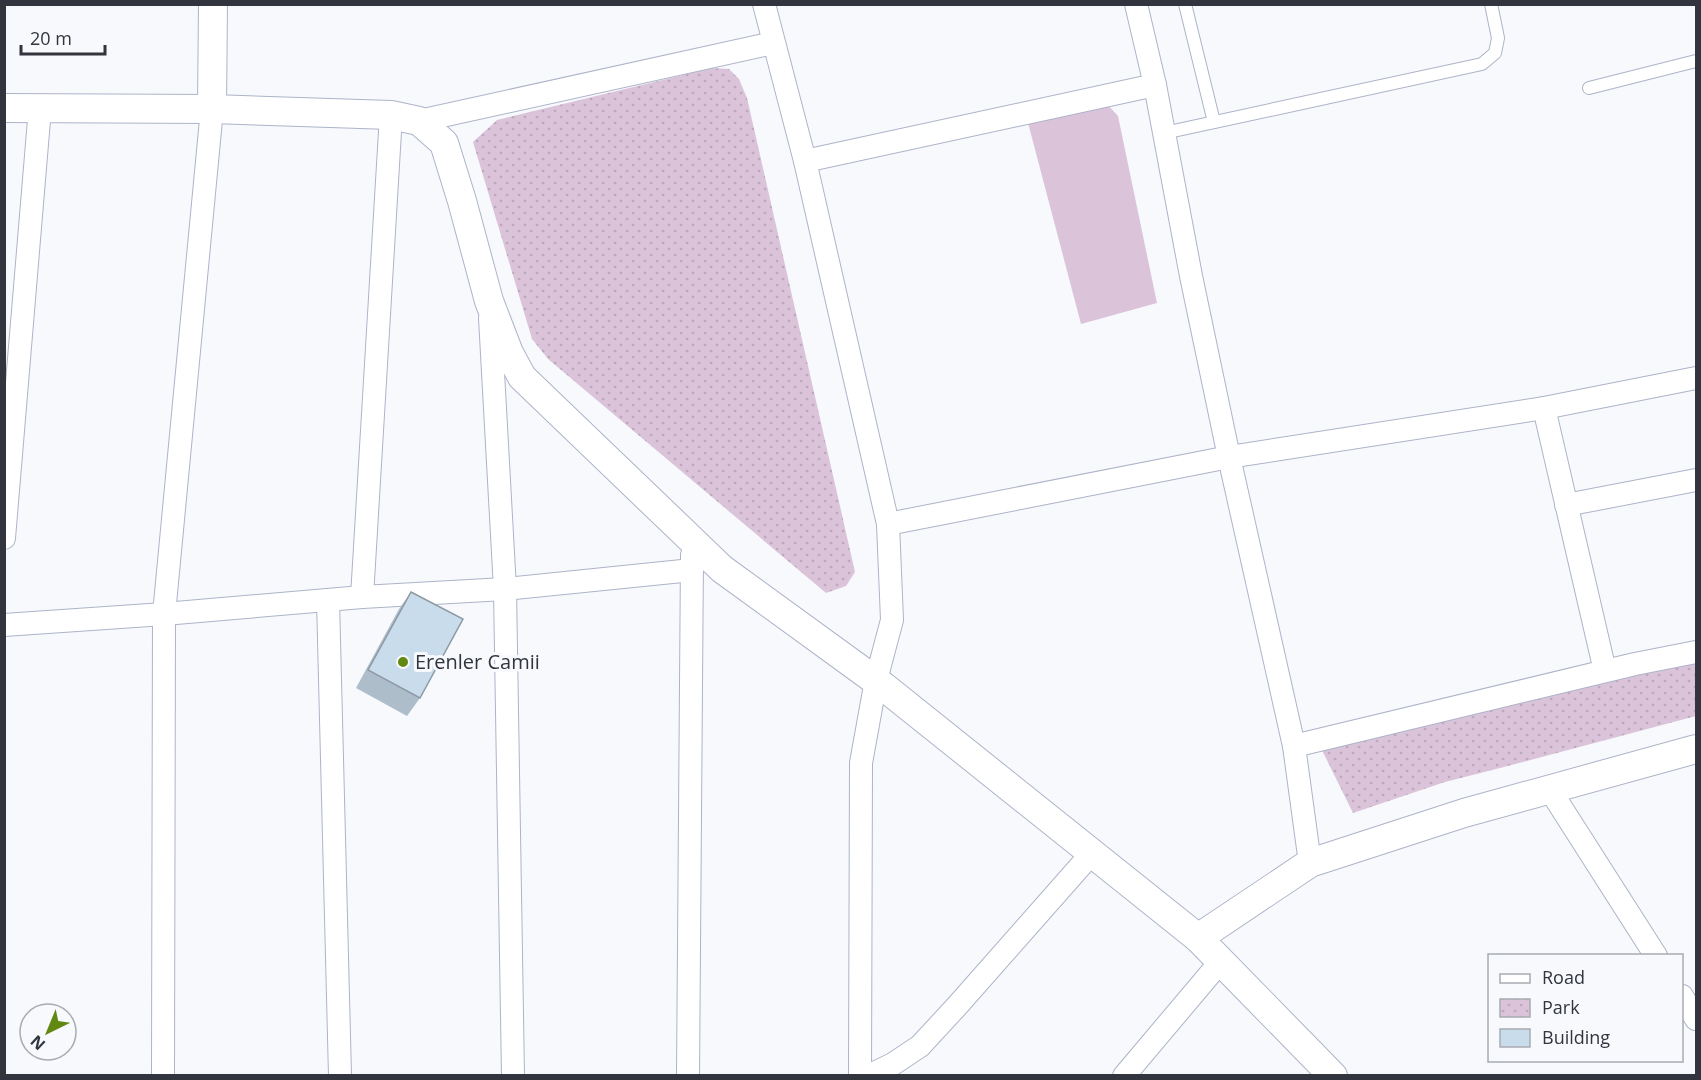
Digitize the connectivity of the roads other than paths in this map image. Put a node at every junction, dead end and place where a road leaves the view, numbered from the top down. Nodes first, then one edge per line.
1 (213, 4) edge
2 (764, 4) edge
3 (1136, 4) edge
4 (1185, 4) edge
5 (1491, 4) edge
6 (773, 43) junction
7 (1696, 61) edge
8 (1155, 85) junction
9 (1589, 88) dead end
10 (4, 108) edge
11 (40, 108) junction
12 (212, 109) junction
13 (391, 115) junction
14 (419, 121) junction
15 (1214, 122) junction
16 (1164, 133) junction
17 (804, 161) junction
18 (489, 301) junction
19 (1696, 378) edge
20 (1544, 408) junction
21 (1229, 457) junction
22 (1696, 480) edge
23 (1566, 505) junction
24 (888, 524) junction
25 (4, 538) edge
26 (692, 541) junction
27 (692, 570) junction
28 (505, 589) junction
29 (362, 597) junction
30 (328, 600) junction
31 (164, 614) junction
32 (4, 625) edge
33 (1696, 652) edge
34 (1605, 671) junction
35 (876, 680) junction
36 (1294, 746) junction
37 (1696, 749) edge
38 (1550, 790) junction
39 (1092, 853) junction
40 (1310, 863) junction
41 (1198, 938) junction
42 (1655, 954) edge
43 (1221, 961) junction
44 (1683, 998) edge
45 (1696, 1019) edge
46 (163, 1076) edge
47 (340, 1076) edge
48 (513, 1076) edge
49 (688, 1076) edge
50 (860, 1076) edge
51 (868, 1076) edge
52 (1124, 1076) edge
53 (1333, 1076) edge

1 - 12 street
2 - 6 street
3 - 8 street
4 - 15 lane
5 - 15 lane
6 - 14 street
6 - 17 street
7 - 9 lane
8 - 16 street
8 - 17 street
10 - 11 street
11 - 12 street
11 - 25 street
12 - 13 street
12 - 31 street
13 - 14 street
13 - 29 street
14 - 18 street
15 - 16 lane
16 - 21 street
17 - 24 street
18 - 26 street
18 - 28 street
19 - 20 street
20 - 21 street
20 - 23 street
21 - 24 street
21 - 36 street
22 - 23 street
23 - 34 street
24 - 35 street
26 - 27 street
26 - 35 street
27 - 28 street
27 - 49 street
28 - 29 street
28 - 48 street
29 - 30 street
30 - 31 street
30 - 47 street
31 - 32 street
31 - 46 street
33 - 34 street
34 - 36 street
35 - 39 street
35 - 50 street
36 - 40 street
37 - 38 street
38 - 40 street
38 - 42 street
39 - 41 street
39 - 51 street
40 - 41 street
41 - 43 street
43 - 52 street
43 - 53 street
44 - 45 street

